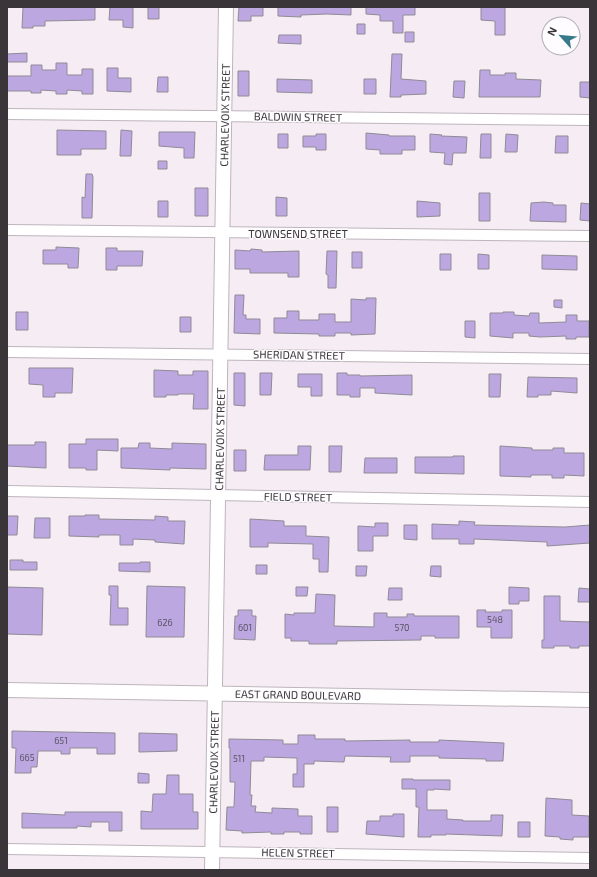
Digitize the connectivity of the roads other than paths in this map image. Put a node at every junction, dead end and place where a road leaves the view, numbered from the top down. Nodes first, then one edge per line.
1 (226, 7) edge
2 (7, 114) edge
3 (225, 116) junction
4 (590, 120) edge
5 (7, 230) edge
6 (222, 233) junction
7 (590, 236) edge
8 (7, 352) edge
9 (221, 354) junction
10 (590, 359) edge
11 (7, 491) edge
12 (219, 495) junction
13 (590, 502) edge
14 (7, 690) edge
15 (215, 694) junction
16 (590, 700) edge
17 (7, 849) edge
18 (212, 852) junction
19 (590, 858) edge
20 (212, 870) edge

1 - 3 street, CHARLEVOIX STREET
2 - 3 street, BALDWIN STREET
3 - 4 street, BALDWIN STREET
3 - 6 street, CHARLEVOIX STREET
5 - 6 street, TOWNSEND STREET
6 - 7 street, TOWNSEND STREET
6 - 9 street, CHARLEVOIX STREET
8 - 9 street, SHERIDAN STREET
9 - 10 street, SHERIDAN STREET
9 - 12 street, CHARLEVOIX STREET
11 - 12 street, FIELD STREET
12 - 13 street, FIELD STREET
12 - 15 street, CHARLEVOIX STREET
14 - 15 street, EAST GRAND BOULEVARD
15 - 16 street, EAST GRAND BOULEVARD
15 - 18 street, CHARLEVOIX STREET
17 - 18 street, HELEN STREET
18 - 19 street, HELEN STREET
18 - 20 street, CHARLEVOIX STREET

